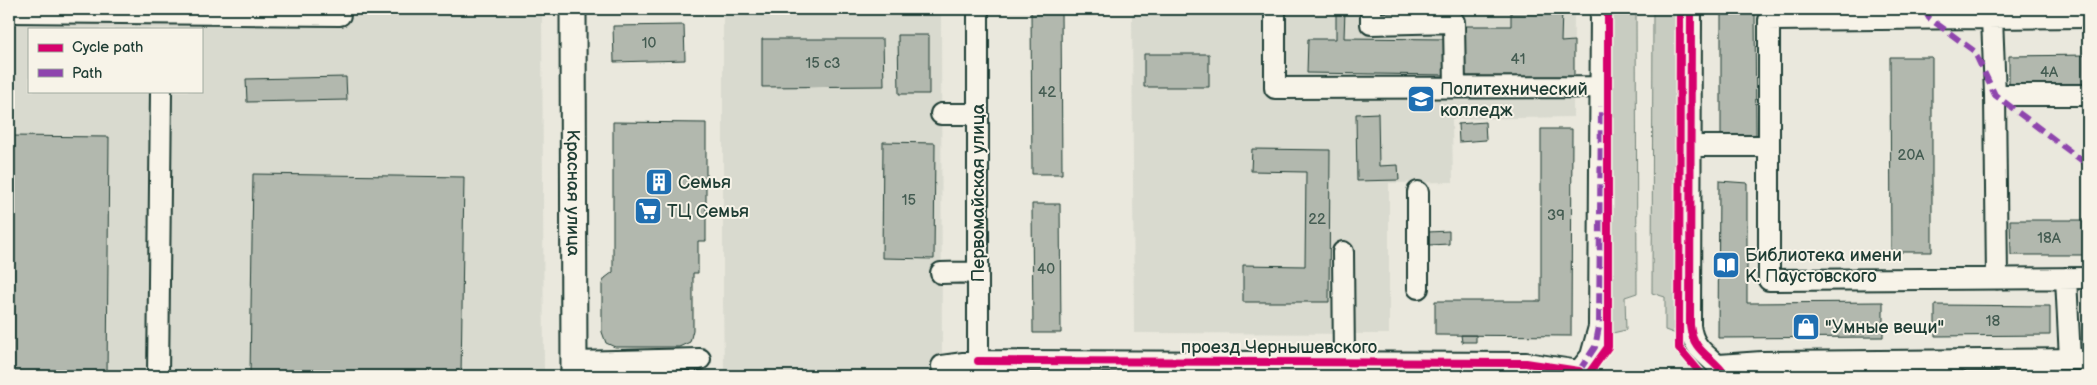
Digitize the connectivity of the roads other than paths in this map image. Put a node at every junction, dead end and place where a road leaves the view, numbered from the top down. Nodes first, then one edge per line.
1 (573, 9) edge
2 (978, 9) edge
3 (1275, 9) edge
4 (1371, 9) edge
5 (1601, 9) edge
6 (1691, 9) edge
7 (9, 12) edge
8 (2064, 13) edge
9 (340, 15) dead end
10 (1454, 15) edge
11 (2088, 17) edge
12 (1992, 18) junction
13 (162, 21) edge
14 (1455, 87) junction
15 (1601, 87) junction
16 (161, 92) edge
17 (1995, 94) junction
18 (2088, 95) edge
19 (941, 114) dead end
20 (978, 114) junction
21 (1691, 146) junction
22 (1769, 146) junction
23 (1418, 192) dead end
24 (1343, 252) dead end
25 (978, 272) junction
26 (941, 273) dead end
27 (2066, 278) junction
28 (2088, 278) edge
29 (1997, 279) junction
30 (1418, 288) dead end
31 (700, 359) dead end
32 (2079, 359) edge
33 (1344, 363) junction
34 (942, 366) dead end
35 (574, 369) edge
36 (978, 369) edge
37 (1912, 369) edge
38 (1722, 371) edge
39 (1577, 373) edge
40 (158, 376) edge

1 - 35 main road, Красная улица
2 - 20 street, Первомайская улица
3 - 14 street
4 - 10 street
5 - 15 street
6 - 21 street
7 - 13 street
8 - 11 street
8 - 12 street
9 - 13 street
10 - 14 street
12 - 17 street
12 - 22 street
14 - 15 street
15 - 39 street
16 - 40 street
17 - 18 street
17 - 29 street
19 - 20 street
20 - 25 street, Первомайская улица
21 - 22 street
21 - 38 street
22 - 29 street
23 - 30 street
24 - 33 street
25 - 26 street
25 - 36 street, Первомайская улица
27 - 28 street
27 - 29 street
27 - 32 street
31 - 35 street
32 - 37 street
33 - 36 street, проезд Чернышевского
33 - 39 street, проезд Чернышевского
34 - 36 street, проезд Чернышевского
37 - 38 street

